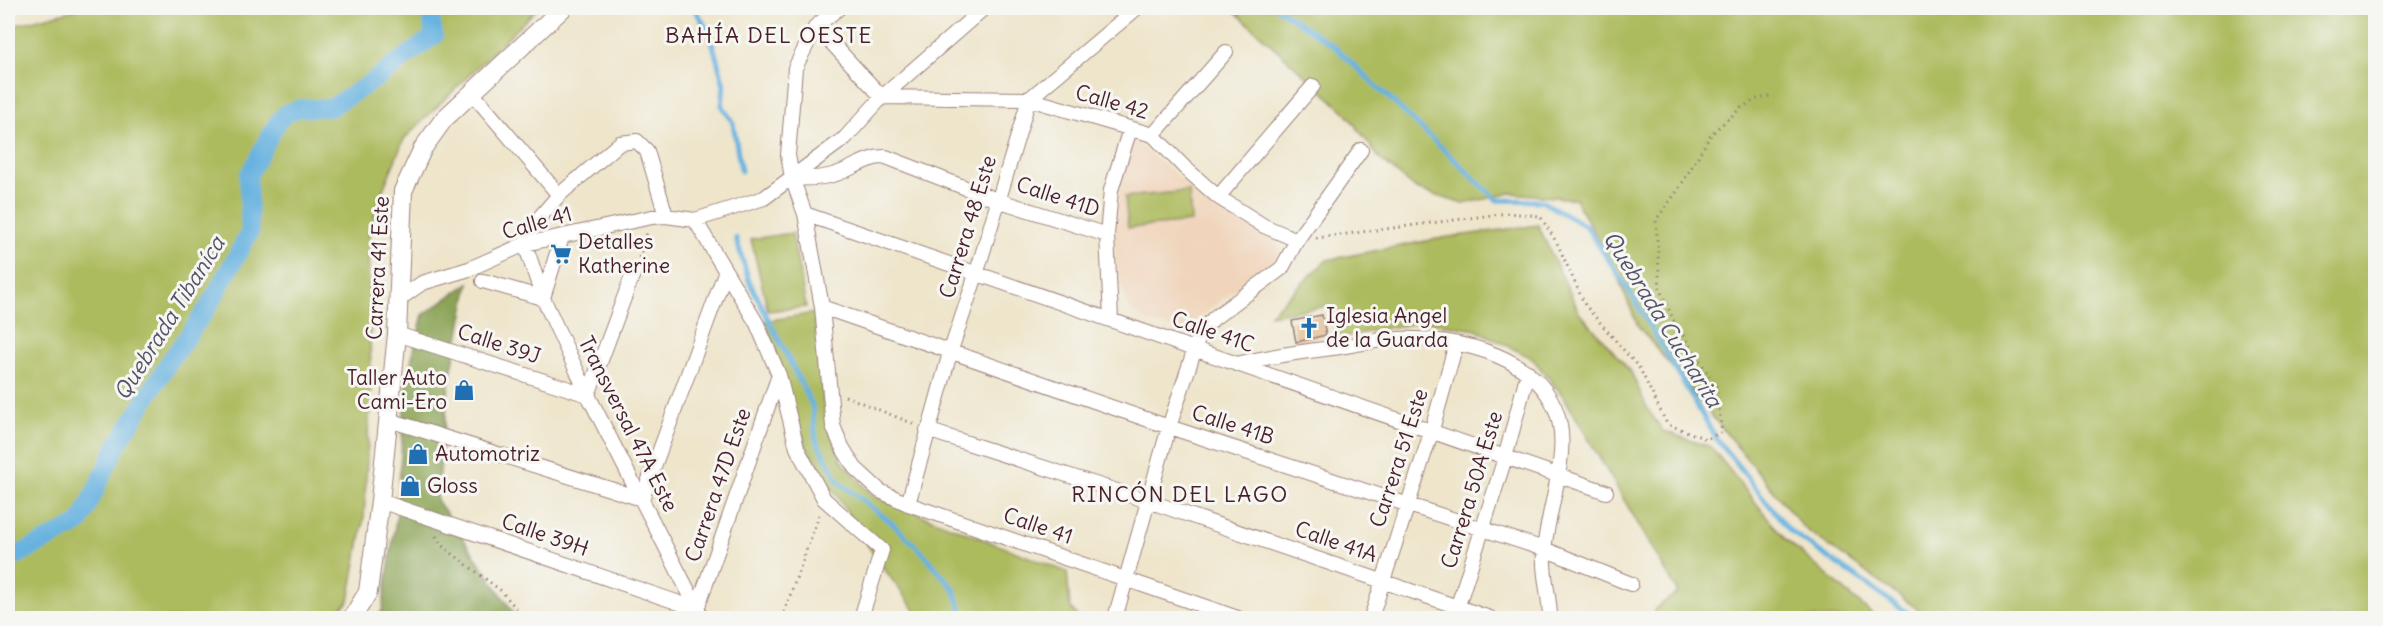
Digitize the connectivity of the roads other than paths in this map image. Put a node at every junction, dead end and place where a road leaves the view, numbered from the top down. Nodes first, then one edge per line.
1 (563, 8) edge
2 (839, 8) edge
3 (984, 8) edge
4 (1137, 8) edge
5 (816, 26) junction
6 (1226, 52) dead end
7 (1313, 86) dead end
8 (472, 94) junction
9 (882, 97) junction
10 (1029, 99) junction
11 (1130, 129) junction
12 (1153, 135) junction
13 (1361, 150) dead end
14 (792, 178) junction
15 (559, 195) junction
16 (1218, 196) junction
17 (998, 200) junction
18 (805, 214) junction
19 (659, 216) junction
20 (695, 220) junction
21 (1107, 235) junction
22 (562, 237) junction
23 (1297, 240) junction
24 (525, 244) junction
25 (634, 271) road end
26 (725, 273) junction
27 (976, 275) junction
28 (483, 281) dead end
29 (543, 298) junction
30 (398, 300) junction
31 (822, 307) junction
32 (1111, 319) junction
33 (397, 334) junction
34 (1456, 344) junction
35 (1193, 348) junction
36 (950, 352) junction
37 (1241, 363) junction
38 (1528, 372) junction
39 (779, 375) junction
40 (588, 395) junction
41 (389, 420) junction
42 (1169, 427) junction
43 (927, 430) junction
44 (1431, 433) junction
45 (1505, 458) junction
46 (1558, 474) junction
47 (1606, 492) dead end
48 (642, 499) junction
49 (380, 501) junction
50 (1148, 501) junction
51 (908, 504) junction
52 (1406, 504) junction
53 (1484, 529) junction
54 (1544, 549) junction
55 (1125, 579) junction
56 (1382, 580) junction
57 (1631, 584) dead end
58 (1456, 612) edge
59 (700, 614) edge
60 (1114, 617) edge
61 (352, 618) edge
62 (861, 618) edge
63 (1238, 618) edge
64 (1371, 618) edge
65 (1490, 618) edge
66 (1550, 618) edge

1 - 8 street, Carrera 41 Este
2 - 5 street
3 - 9 street
4 - 10 street
5 - 9 street
5 - 14 street
6 - 12 street
7 - 16 street
8 - 15 street
8 - 30 street, Carrera 41 Este
9 - 10 street, Calle 42
9 - 14 street
10 - 11 street, Calle 42
10 - 17 street, Carrera 48 Este
11 - 12 street, Calle 42
11 - 21 street
12 - 16 street, Calle 42
13 - 23 street
14 - 17 street, Calle 41D
14 - 18 street
14 - 20 street
15 - 19 street
15 - 24 street
16 - 23 street, Calle 42
17 - 21 street, Calle 41D
17 - 27 street, Carrera 48 Este
18 - 27 street, Calle 41C
18 - 31 street
19 - 20 street, Calle 41
19 - 22 street, Calle 41
20 - 26 street
21 - 32 street
22 - 24 street, Calle 41
22 - 29 street
23 - 35 street
24 - 29 street, Transversal 47A Este
24 - 30 street, Calle 41
25 - 40 street
26 - 39 street
26 - 48 street
27 - 32 street, Calle 41C
27 - 36 street, Carrera 48 Este
28 - 29 street
29 - 40 street, Transversal 47A Este
30 - 33 street, Carrera 41 Este
31 - 36 street, Calle 41B
31 - 51 street, Calle 41
32 - 35 street, Calle 41C
33 - 40 street, Calle 39J
33 - 41 street, Carrera 41 Este
34 - 37 street
34 - 38 street
34 - 44 street, Carrera 51 Este
35 - 37 street, Calle 41C
35 - 42 street
36 - 42 street, Calle 41B
36 - 43 street, Carrera 48 Este
37 - 44 street, Calle 41C
38 - 45 street, Carrera 50A Este
38 - 46 street
39 - 59 street, Carrera 47D Este
39 - 62 street
40 - 48 street, Transversal 47A Este
41 - 48 street
41 - 49 street, Carrera 41 Este
42 - 50 street
42 - 52 street, Calle 41B
43 - 50 street, Calle 41A
43 - 51 street, Carrera 48 Este
44 - 45 street, Calle 41C
44 - 52 street, Carrera 51 Este
45 - 46 street, Calle 41C
45 - 53 street, Carrera 50A Este
46 - 47 street, Calle 41C
46 - 54 street
48 - 59 street, Transversal 47A Este
49 - 59 street, Calle 39H
49 - 61 street, Carrera 41 Este
50 - 55 street
50 - 56 street, Calle 41A
51 - 55 street, Calle 41
52 - 53 street, Calle 41B
52 - 56 street, Carrera 51 Este
53 - 54 street, Calle 41B
53 - 58 street, Carrera 50A Este
54 - 57 street, Calle 41B
54 - 66 street
55 - 60 street
55 - 63 street, Calle 41
56 - 58 street, Calle 41A
56 - 64 street, Carrera 51 Este
58 - 65 street, Calle 41A

